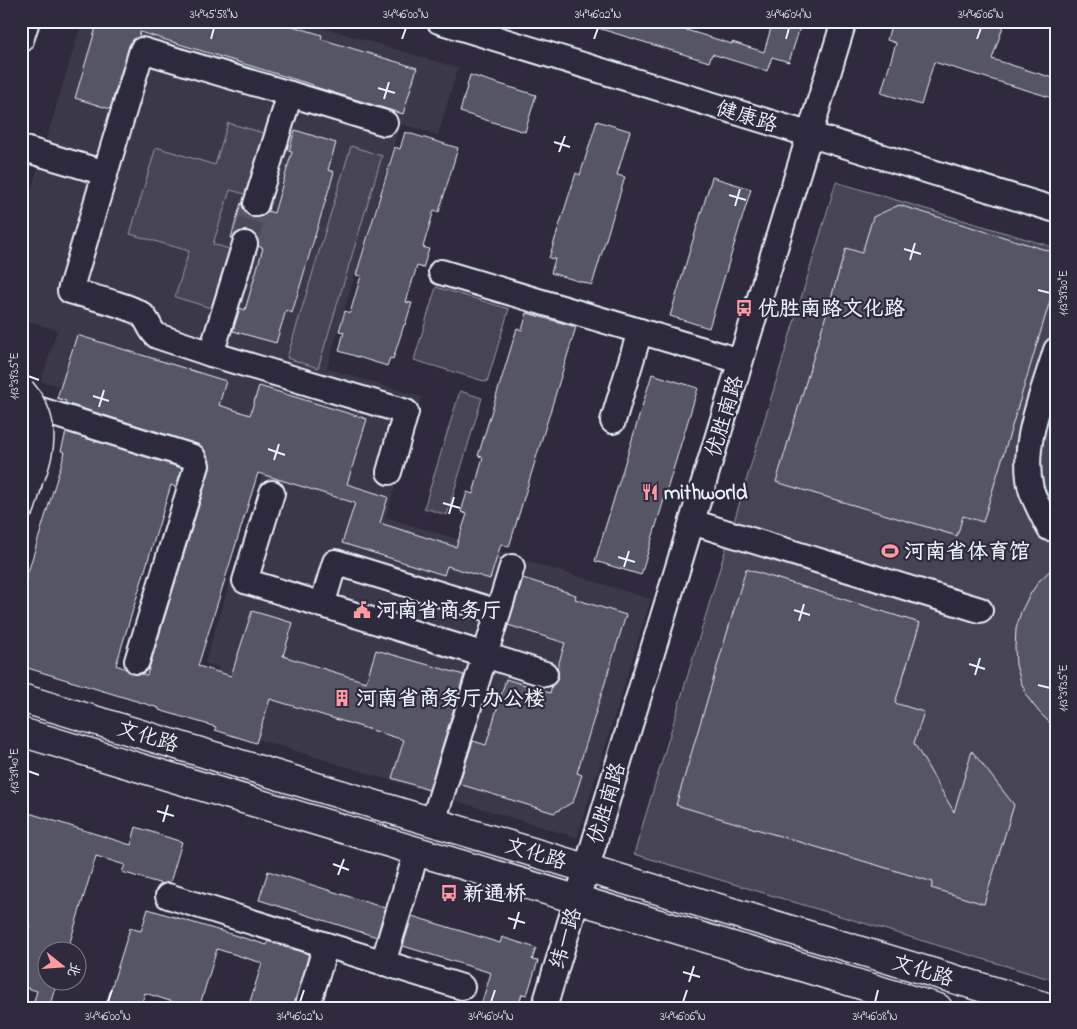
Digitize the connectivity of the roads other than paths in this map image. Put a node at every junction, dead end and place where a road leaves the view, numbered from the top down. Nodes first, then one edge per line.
1 (27, 21) edge
2 (439, 21) edge
3 (844, 21) edge
4 (21, 40) edge
5 (290, 94) junction
6 (386, 123) dead end
7 (810, 135) junction
8 (21, 148) edge
9 (105, 173) junction
10 (256, 204) tunnel mouth
11 (1056, 210) edge
12 (245, 244) tunnel mouth
13 (441, 272) dead end
14 (640, 331) junction
15 (1056, 350) edge
16 (211, 354) junction
17 (740, 361) junction
18 (21, 390) edge
19 (21, 404) edge
20 (21, 417) edge
21 (613, 421) dead end
22 (388, 472) dead end
23 (31, 475) junction
24 (272, 493) dead end
25 (21, 506) edge
26 (692, 522) junction
27 (1049, 528) dead end
28 (512, 567) dead end
29 (322, 605) junction
30 (980, 610) dead end
31 (498, 612) junction
32 (485, 655) junction
33 (137, 661) dead end
34 (545, 674) dead end
35 (21, 698) edge
36 (21, 732) edge
37 (433, 822) junction
38 (417, 851) junction
39 (587, 868) junction
40 (168, 896) dead end
41 (577, 899) junction
42 (326, 945) junction
43 (383, 962) junction
44 (462, 987) dead end
45 (307, 1008) edge
46 (544, 1008) edge
47 (938, 1008) edge
48 (1050, 1008) edge

1 - 4 street
2 - 7 street, 健康路
3 - 7 street, 优胜南路
5 - 6 street
5 - 9 street
5 - 10 street
7 - 11 street, 健康路
7 - 17 street, 优胜南路
8 - 9 street
9 - 16 street
12 - 16 street
13 - 14 street
14 - 17 street
14 - 21 street
15 - 27 street
16 - 22 street
17 - 26 street, 优胜南路
18 - 23 main road, bridge
19 - 33 street
20 - 23 main road, bridge
23 - 25 main road
24 - 29 street
26 - 30 street
26 - 39 street, 优胜南路
28 - 31 street
29 - 31 street
29 - 32 street
31 - 32 street
32 - 34 street
32 - 37 street
35 - 37 main road, 文化路
36 - 38 main road, 文化路
37 - 39 main road, 文化路
38 - 41 main road, 文化路
38 - 43 street
39 - 41 street, 纬一路
39 - 48 main road, 文化路
40 - 42 street
41 - 46 street, 纬一路
41 - 47 main road, 文化路
42 - 43 street
42 - 45 street
43 - 44 street

